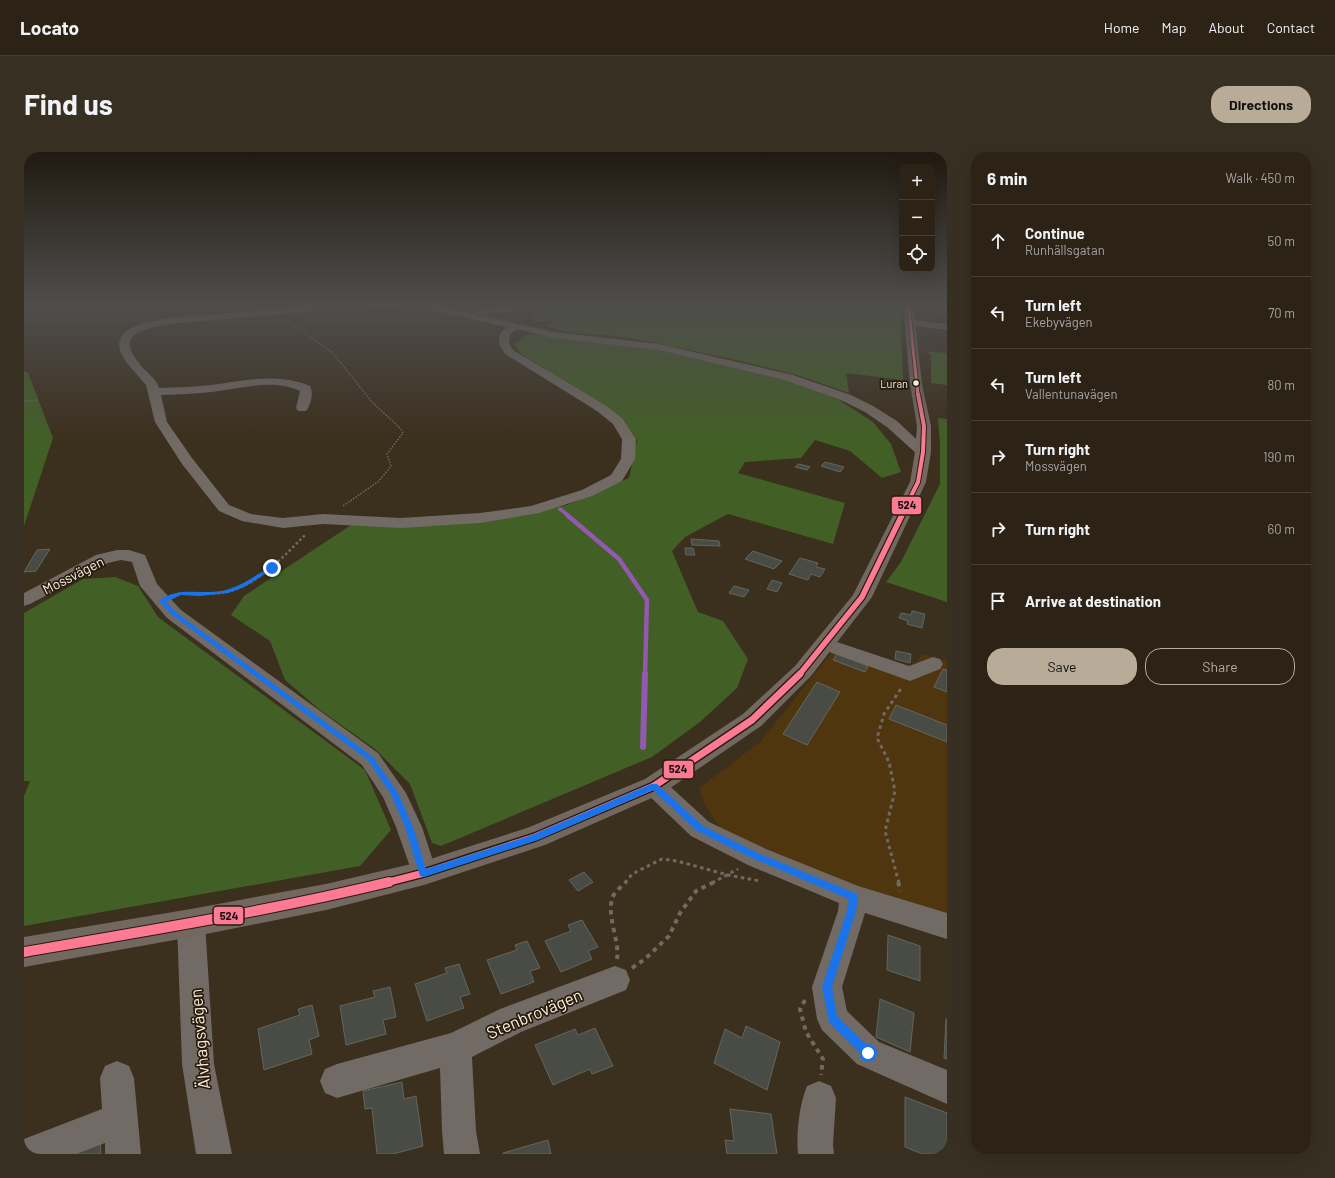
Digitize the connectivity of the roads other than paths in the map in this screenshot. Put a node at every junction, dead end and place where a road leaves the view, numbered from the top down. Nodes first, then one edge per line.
1 (124, 349) edge
2 (507, 349) edge
3 (667, 349) edge
4 (913, 349) edge
5 (154, 392) junction
6 (302, 408) dead end
7 (923, 452) junction
8 (24, 600) edge
9 (825, 644) junction
10 (933, 664) dead end
11 (654, 786) junction
12 (424, 873) junction
13 (854, 897) junction
14 (192, 923) junction
15 (947, 926) edge
16 (24, 952) edge
17 (615, 980) road end
18 (455, 1048) junction
19 (117, 1078) dead end
20 (337, 1081) dead end
21 (947, 1087) edge
22 (819, 1098) road end
23 (120, 1119) junction
24 (31, 1154) edge
25 (123, 1154) edge
26 (214, 1154) edge
27 (462, 1154) edge
28 (816, 1154) edge

1 - 5 street
2 - 5 street
3 - 7 street
4 - 7 main road
5 - 6 street
7 - 9 main road
8 - 12 street, Mossvägen
9 - 10 street
9 - 11 main road
11 - 12 main road
11 - 13 street
12 - 14 main road
13 - 15 street
13 - 21 street
14 - 16 main road
14 - 26 street, Älvhagsvägen
17 - 18 street, Stenbrovägen
18 - 20 street, Stenbrovägen
18 - 27 street
19 - 23 street
22 - 28 street
23 - 24 street
23 - 25 street

